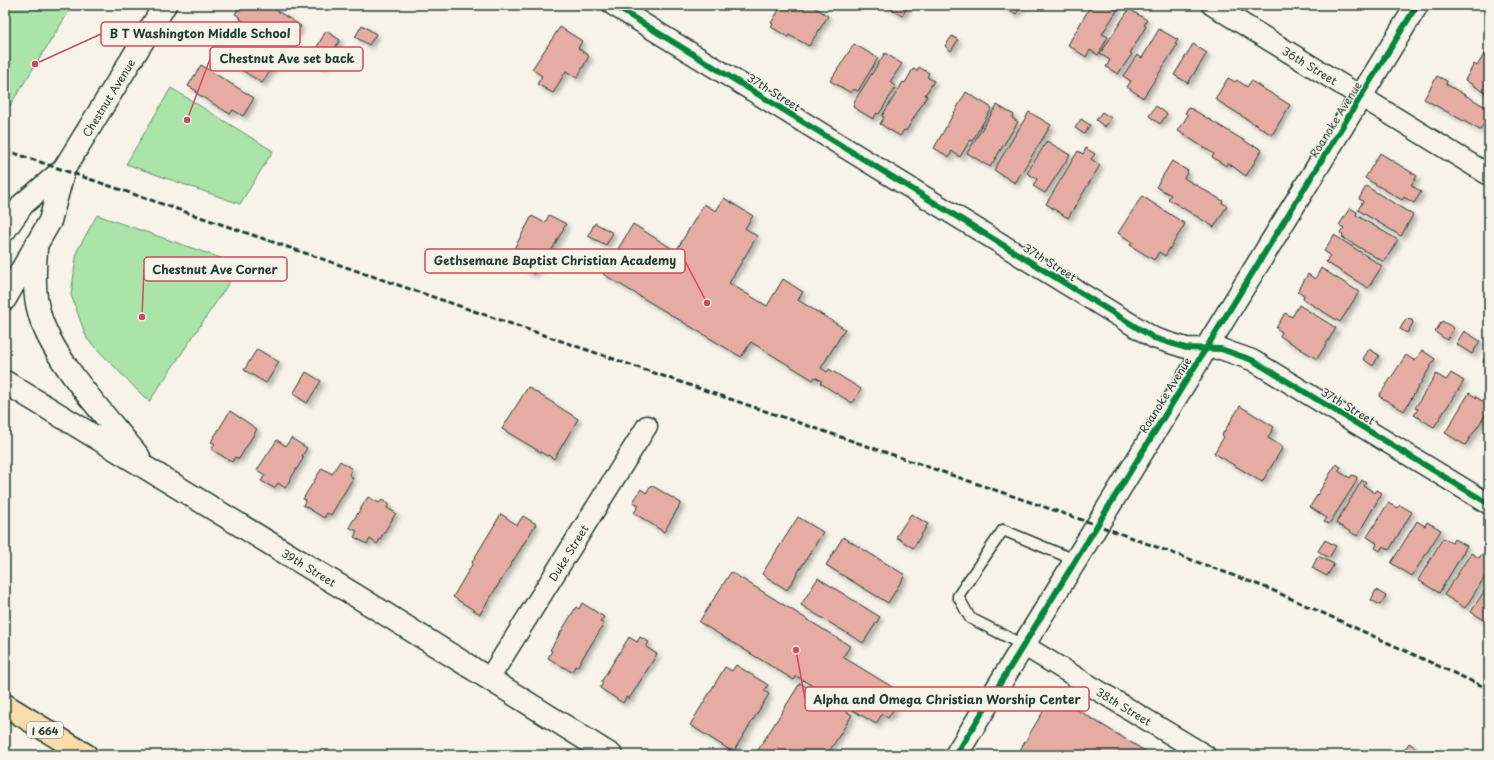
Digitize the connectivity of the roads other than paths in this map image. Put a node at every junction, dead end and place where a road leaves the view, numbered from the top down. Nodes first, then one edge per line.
1 (164, 5) edge
2 (613, 5) edge
3 (1212, 5) edge
4 (1417, 5) edge
5 (1361, 96) junction
6 (64, 170) junction
7 (1489, 175) edge
8 (5, 230) edge
9 (36, 245) junction
10 (5, 299) edge
11 (1205, 349) junction
12 (5, 382) edge
13 (647, 426) dead end
14 (148, 469) junction
15 (1489, 504) edge
16 (1075, 560) junction
17 (1023, 645) junction
18 (489, 679) junction
19 (5, 705) edge
20 (86, 755) edge
21 (612, 755) edge
22 (956, 755) edge
23 (1205, 755) edge

1 - 6 main road, Chestnut Avenue
2 - 11 street, 37th Street
3 - 5 street, 36th Street
4 - 5 main road, Roanoke Avenue
5 - 7 street, 36th Street
5 - 11 main road, Roanoke Avenue
6 - 8 main road, Chestnut Avenue
6 - 9 main road, Chestnut Avenue
9 - 10 main road, Chestnut Avenue
9 - 14 main road
11 - 15 street, 37th Street
11 - 16 main road, Roanoke Avenue
12 - 14 main road, 39th Street
13 - 18 street, Duke Street
14 - 18 main road, 39th Street
16 - 17 main road, Roanoke Avenue
16 - 17 lane
17 - 22 main road, Roanoke Avenue
17 - 23 street, 38th Street
18 - 21 main road, 39th Street
19 - 20 highway, I 664

